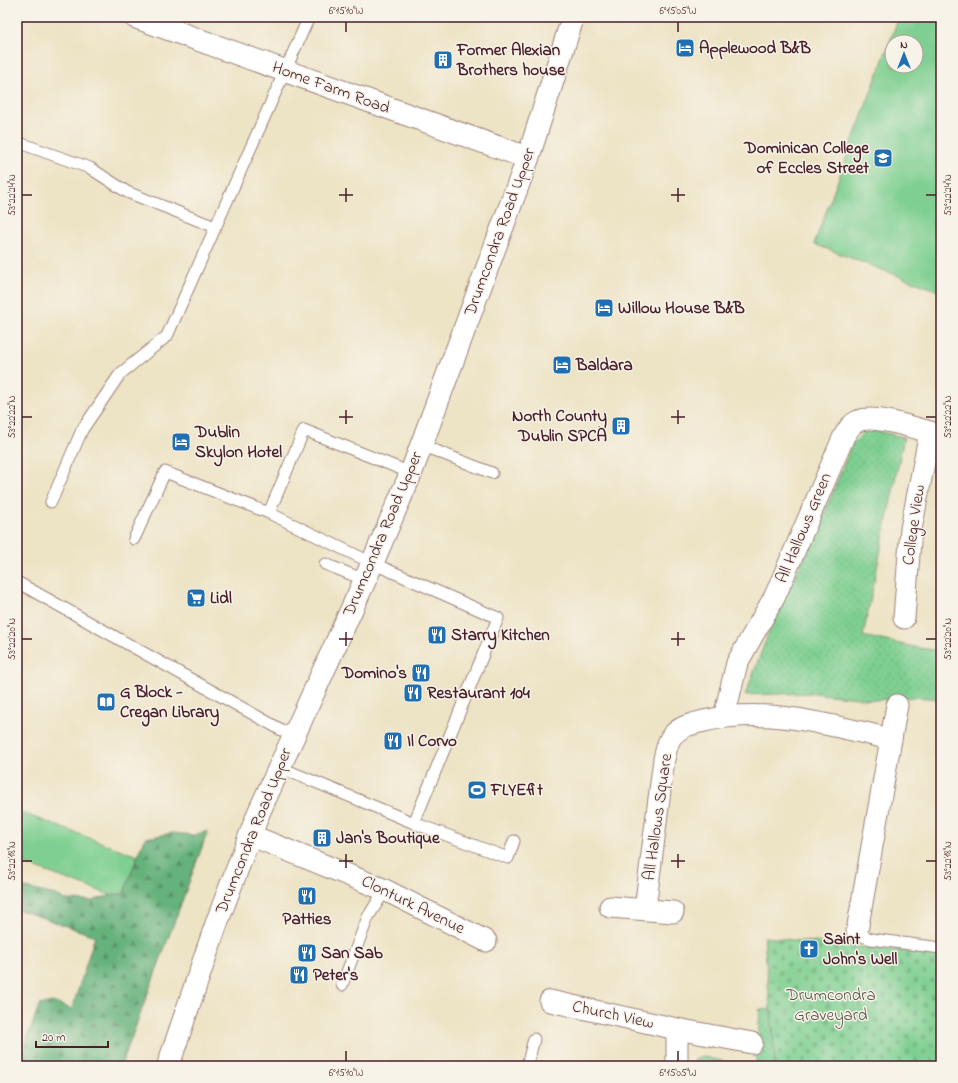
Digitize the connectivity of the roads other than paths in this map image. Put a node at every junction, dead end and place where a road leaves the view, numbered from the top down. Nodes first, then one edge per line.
1 (135, 17) edge
2 (309, 17) edge
3 (573, 17) edge
4 (157, 21) edge
5 (286, 71) junction
6 (17, 142) edge
7 (528, 158) junction
8 (215, 227) junction
9 (935, 434) edge
10 (421, 445) junction
11 (411, 473) junction
12 (492, 473) dead end
13 (52, 502) dead end
14 (269, 513) junction
15 (134, 539) dead end
16 (325, 564) dead end
17 (368, 572) junction
18 (17, 582) edge
19 (904, 618) dead end
20 (897, 705) dead end
21 (724, 717) junction
22 (294, 737) junction
23 (891, 739) junction
24 (279, 766) junction
25 (414, 823) junction
26 (250, 835) junction
27 (514, 841) dead end
28 (385, 890) junction
29 (610, 907) dead end
30 (645, 909) junction
31 (674, 912) dead end
32 (857, 931) joint
33 (486, 941) dead end
34 (941, 948) edge
35 (342, 984) dead end
36 (550, 1001) dead end
37 (677, 1029) junction
38 (534, 1039) dead end
39 (752, 1043) dead end
40 (168, 1066) edge
41 (528, 1066) edge
42 (677, 1066) edge

1 - 4 main road, Home Farm Road
2 - 5 lane
3 - 7 main road, Drumcondra Road Upper
4 - 5 main road, Home Farm Road
5 - 7 main road, Home Farm Road
5 - 8 lane
6 - 8 lane
7 - 10 main road, Drumcondra Road Upper
8 - 13 lane
9 - 19 street, College View
9 - 21 street, All Hallows Green
10 - 11 main road, Drumcondra Road Upper
10 - 12 lane
11 - 14 lane
11 - 17 main road, Drumcondra Road Upper
14 - 15 lane
14 - 17 lane
16 - 17 lane
17 - 22 main road, Drumcondra Road Upper
17 - 25 lane
18 - 22 lane
20 - 23 street
21 - 23 street, All Hallows Square
21 - 30 street, All Hallows Square
22 - 24 main road, Drumcondra Road Upper
23 - 32 street
24 - 25 lane
24 - 26 main road, Drumcondra Road Upper
25 - 27 lane
26 - 28 street, Clonturk Avenue
26 - 40 main road, Drumcondra Road Upper
28 - 33 street, Clonturk Avenue
28 - 35 lane
29 - 30 street
30 - 31 street
32 - 34 lane
36 - 37 street, Church View
37 - 39 street, Church View
37 - 42 street, Church View
38 - 41 lane

